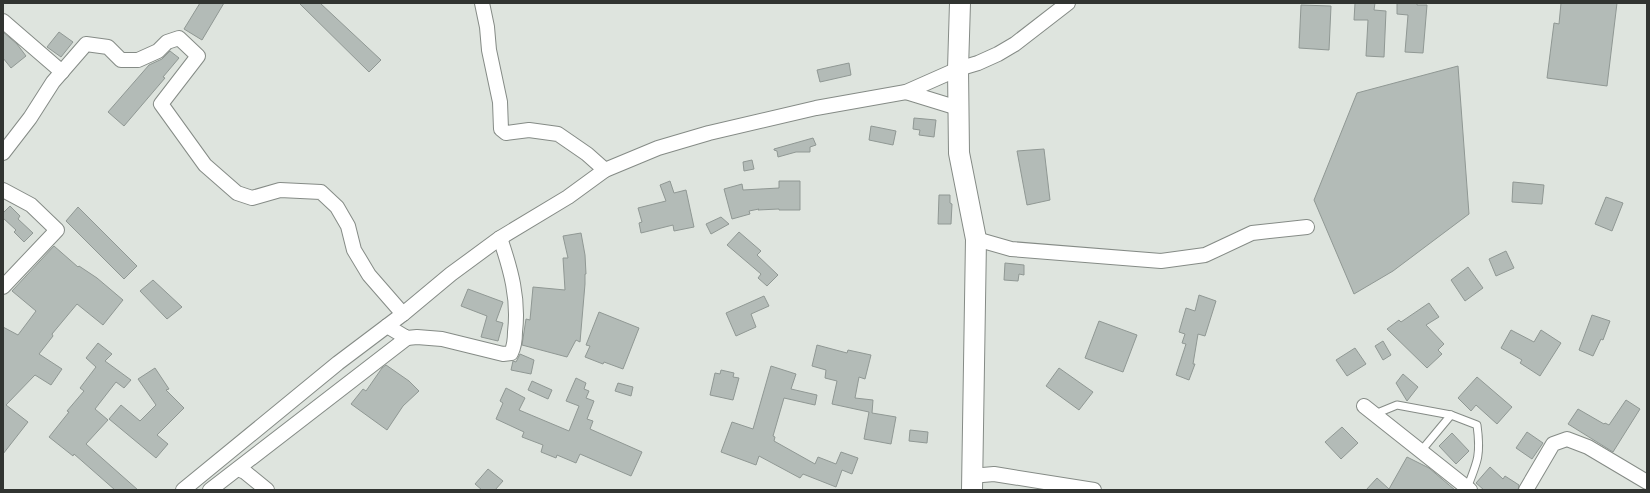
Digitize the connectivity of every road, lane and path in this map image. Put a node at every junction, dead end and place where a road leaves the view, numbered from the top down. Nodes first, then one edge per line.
1 (482, 3) edge
2 (960, 3) edge
3 (1068, 3) edge
4 (3, 21) edge
5 (958, 69) junction
6 (62, 72) junction
7 (906, 92) junction
8 (958, 108) junction
9 (3, 153) edge
10 (605, 170) junction
11 (3, 190) edge
12 (1307, 227) dead end
13 (500, 238) junction
14 (976, 239) junction
15 (3, 287) edge
16 (403, 314) junction
17 (387, 326) junction
18 (407, 338) junction
19 (1369, 410) joint
20 (1451, 414) junction
21 (1421, 451) junction
22 (238, 469) junction
23 (1647, 482) edge
24 (972, 483) edge
25 (188, 489) edge
26 (1469, 489) edge
27 (210, 490) edge
28 (267, 490) edge
29 (1094, 490) edge
30 (1526, 490) edge

1 - 10 street
2 - 5 main road
3 - 5 street
4 - 6 street
5 - 7 street
5 - 8 main road
6 - 9 street
6 - 16 street
7 - 8 street
7 - 10 street
8 - 14 main road
10 - 13 street
11 - 15 street
12 - 14 street
13 - 16 street
13 - 18 street
14 - 24 main road
16 - 17 street
17 - 18 street
17 - 25 street
18 - 22 street
19 - 20 lane
19 - 21 street
20 - 21 lane
20 - 26 lane
21 - 26 street
22 - 27 street
22 - 28 street
23 - 30 street
24 - 29 street

